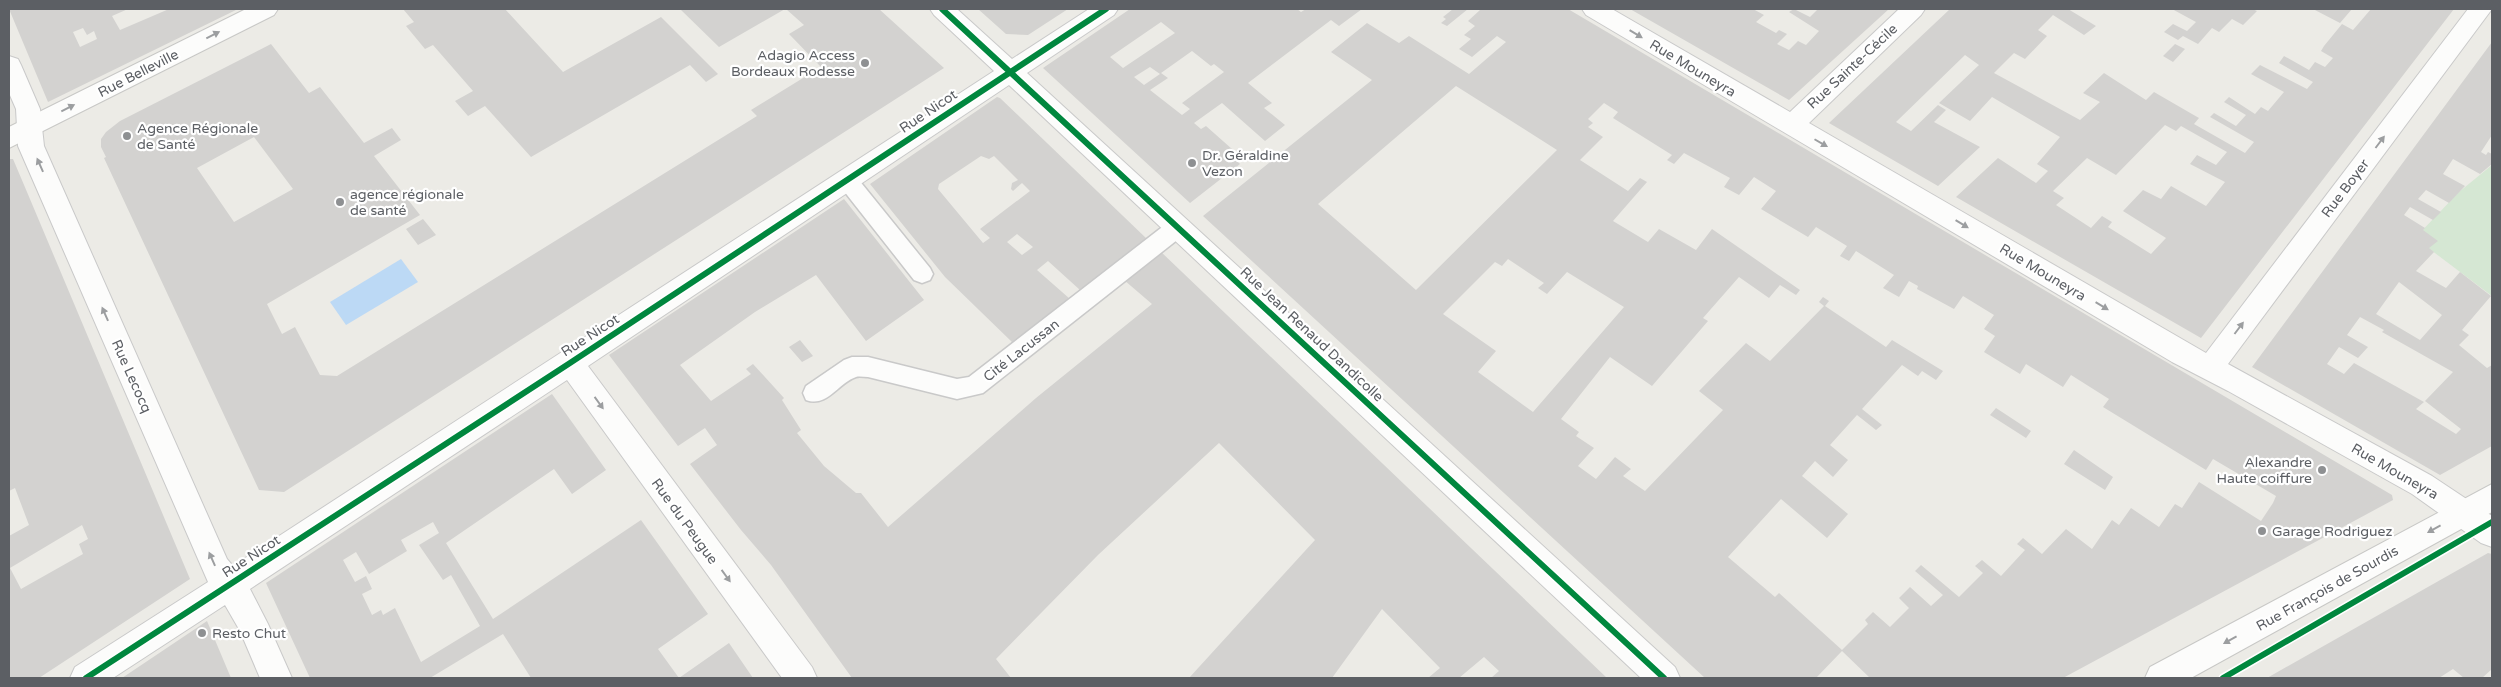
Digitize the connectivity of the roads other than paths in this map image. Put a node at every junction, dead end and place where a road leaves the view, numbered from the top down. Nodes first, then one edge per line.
1 (266, 9) edge
2 (942, 9) edge
3 (1106, 9) edge
4 (1594, 9) edge
5 (1913, 9) edge
6 (2481, 9) edge
7 (9, 65) edge
8 (1010, 72) junction
9 (1791, 126) junction
10 (19, 133) edge
11 (847, 180) junction
12 (1178, 227) junction
13 (922, 274) dead end
14 (570, 363) junction
15 (2212, 368) junction
16 (814, 393) dead end
17 (2492, 497) edge
18 (2464, 512) junction
19 (2492, 533) edge
20 (230, 584) junction
21 (86, 678) edge
22 (276, 678) edge
23 (801, 678) edge
24 (1664, 678) edge
25 (2161, 678) edge

10 -> 1 street, Rue Belleville
2 - 8 street, Rue Jean Renaud Dandicolle
3 - 8 street, Rue Nicot
4 -> 9 street, Rue Mouneyra
5 - 9 street, Rue Sainte-Cécile
15 -> 6 street, Rue Boyer
7 - 10 street, Rue Lecocq
8 - 11 street, Rue Nicot
8 - 12 street, Rue Jean Renaud Dandicolle
9 -> 15 street, Rue Mouneyra
20 -> 10 street, Rue Lecocq
11 - 13 lane
11 - 14 street, Rue Nicot
12 - 16 lane, Cité Lacussan
12 - 24 street, Rue Jean Renaud Dandicolle
14 - 20 street, Rue Nicot
14 -> 23 street, Rue du Peugue
15 - 18 street, Rue Mouneyra
17 - 18 street, Rue François de Sourdis
18 - 19 street, Rue Mouneyra
18 -> 25 street, Rue François de Sourdis
20 - 21 street, Rue Nicot
20 - 22 street, Rue Lecocq

